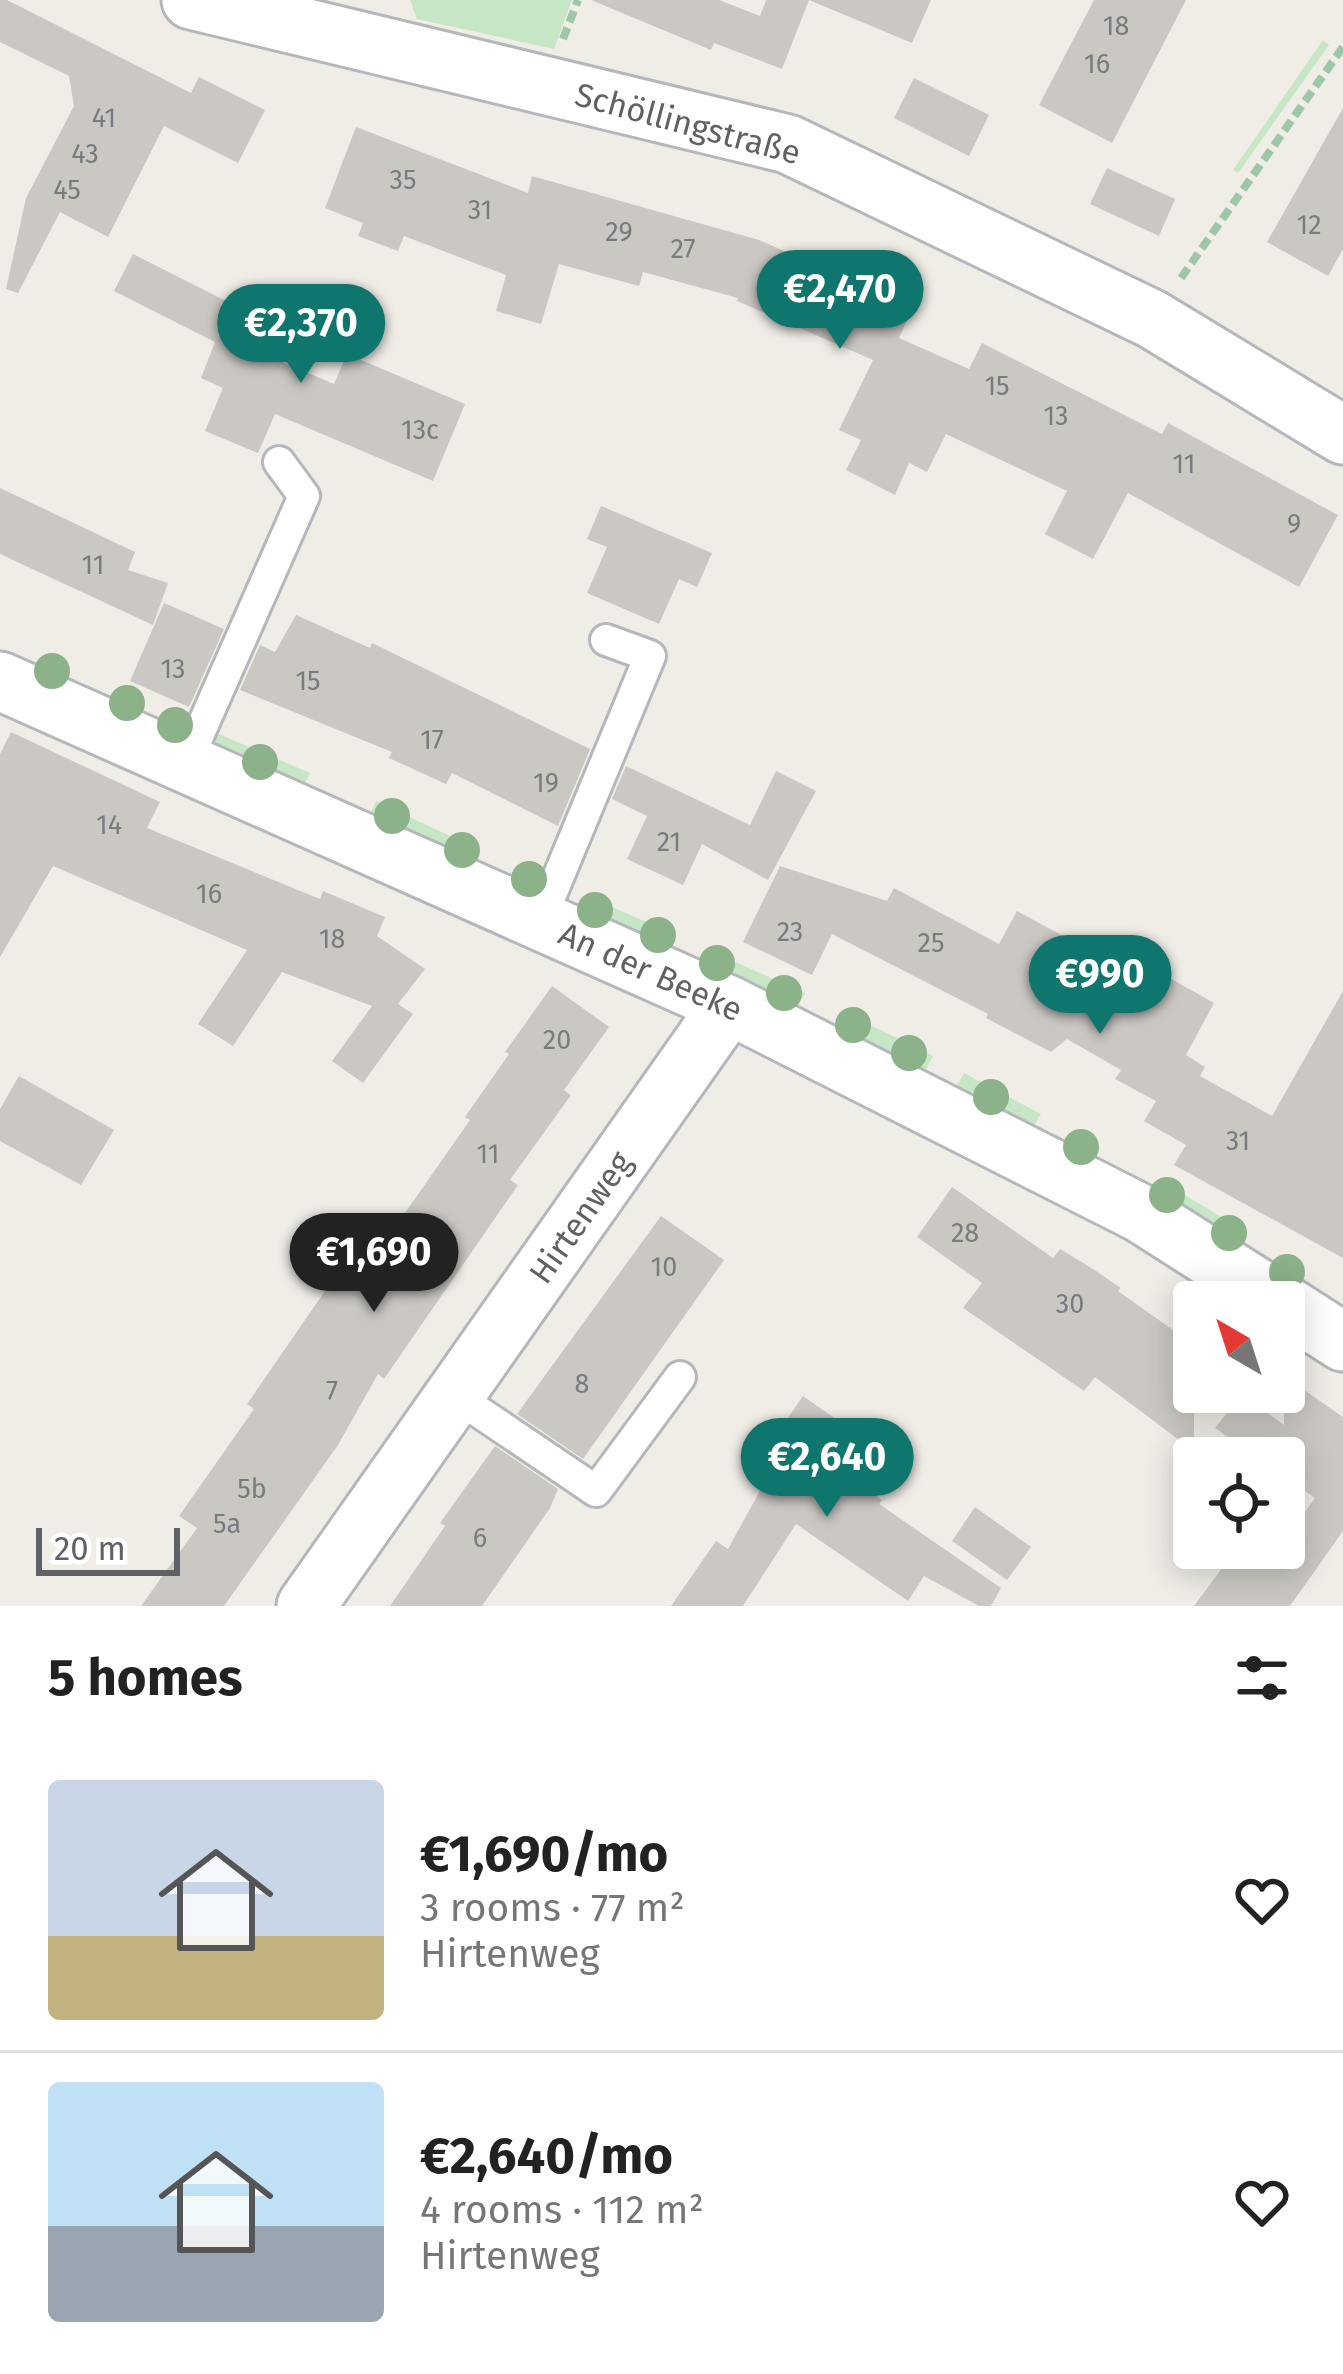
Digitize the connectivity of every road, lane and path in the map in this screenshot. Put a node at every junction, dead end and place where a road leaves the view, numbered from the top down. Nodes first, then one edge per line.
1 (191, 0) edge
2 (1343, 47) edge
3 (1152, 319) junction
4 (1343, 435) edge
5 (279, 462) dead end
6 (605, 640) dead end
7 (0, 681) edge
8 (186, 763) junction
9 (540, 921) junction
10 (729, 1005) junction
11 (1247, 1281) edge
12 (1305, 1318) edge
13 (1343, 1342) edge
14 (680, 1377) dead end
15 (454, 1395) junction
16 (306, 1606) edge

1 - 3 street, Schöllingstraße
2 - 3 path
3 - 4 street, Schöllingstraße
5 - 8 lane
6 - 9 lane
7 - 8 street, An der Beeke
8 - 9 street, An der Beeke
9 - 10 street, An der Beeke
10 - 11 street, An der Beeke
10 - 15 street, Hirtenweg
12 - 13 street, An der Beeke
14 - 15 lane
15 - 16 street, Hirtenweg

